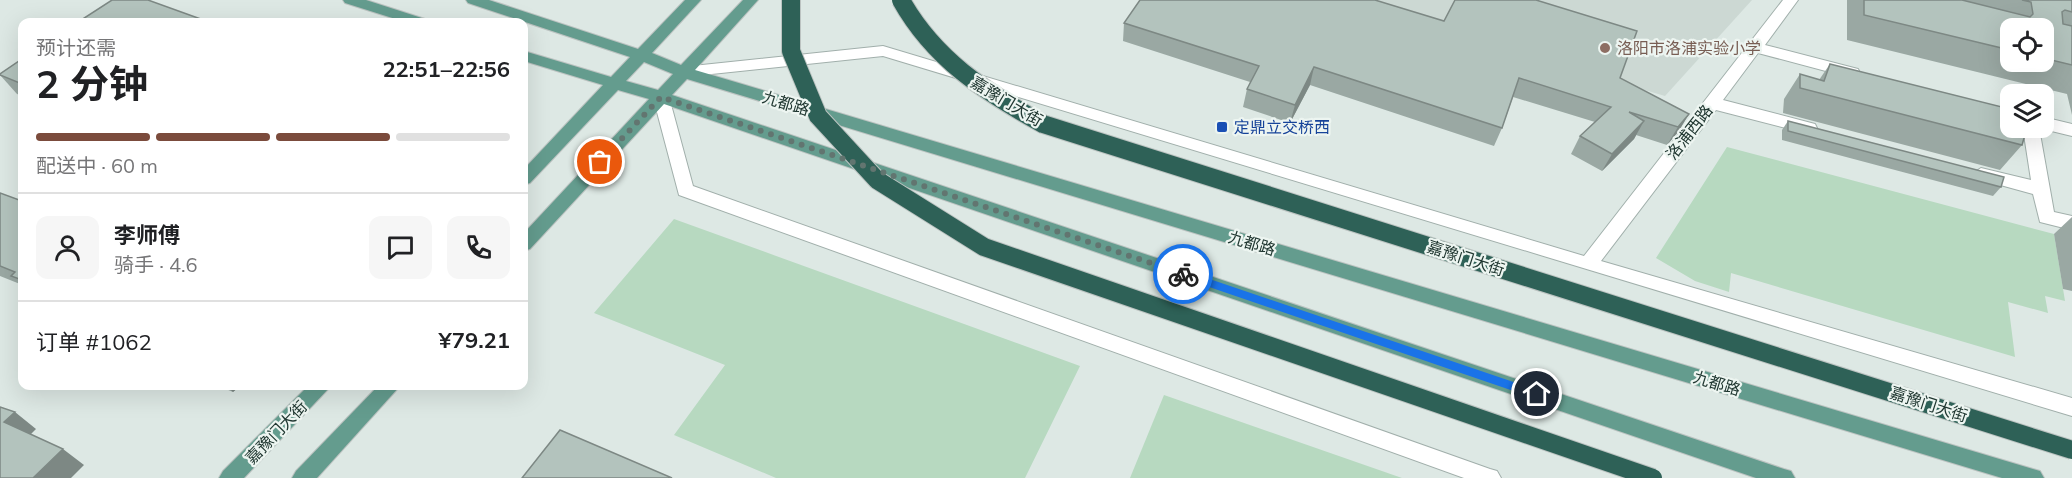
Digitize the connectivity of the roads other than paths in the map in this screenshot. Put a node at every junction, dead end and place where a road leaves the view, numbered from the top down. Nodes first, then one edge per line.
1 (350, 0) edge
2 (473, 0) edge
3 (694, 0) edge
4 (751, 0) edge
5 (790, 0) edge
6 (901, 0) edge
7 (1791, 0) edge
8 (407, 18) edge
9 (528, 18) edge
10 (528, 18) edge
11 (1755, 47) junction
12 (640, 55) junction
13 (528, 57) edge
14 (683, 72) junction
15 (1866, 76) edge
16 (616, 85) junction
17 (661, 97) junction
18 (1712, 103) junction
19 (2054, 126) edge
20 (2072, 130) edge
21 (1822, 132) edge
22 (2032, 138) edge
23 (1959, 168) edge
24 (528, 175) edge
25 (2040, 189) junction
26 (2072, 223) edge
27 (528, 240) edge
28 (1588, 264) junction
29 (317, 390) edge
30 (386, 390) edge
31 (2072, 407) edge
32 (2072, 450) edge
33 (230, 478) edge
34 (303, 478) edge
35 (1490, 478) edge
36 (1653, 478) edge
37 (1784, 478) edge
38 (2032, 478) edge

1 - 8 main road
2 - 10 main road, 九都路
3 - 12 main road
4 - 14 main road
5 - 36 highway, bridge
6 - 32 highway, 嘉豫门大街, bridge
7 - 11 street, 洛浦西路
9 - 12 main road, 九都路
11 - 15 street
11 - 18 street, 洛浦西路
12 - 14 main road, 九都路
12 - 16 main road
13 - 16 main road, 九都路
14 - 17 main road
14 - 28 street
14 - 38 main road, 九都路
16 - 17 main road, 九都路
16 - 24 main road
17 - 27 main road
17 - 35 street
17 - 37 main road, 九都路
18 - 21 street
18 - 28 street, 洛浦西路
19 - 20 street
22 - 25 street
23 - 25 street
25 - 26 street
28 - 31 street
29 - 33 main road, 嘉豫门大街
30 - 34 main road

